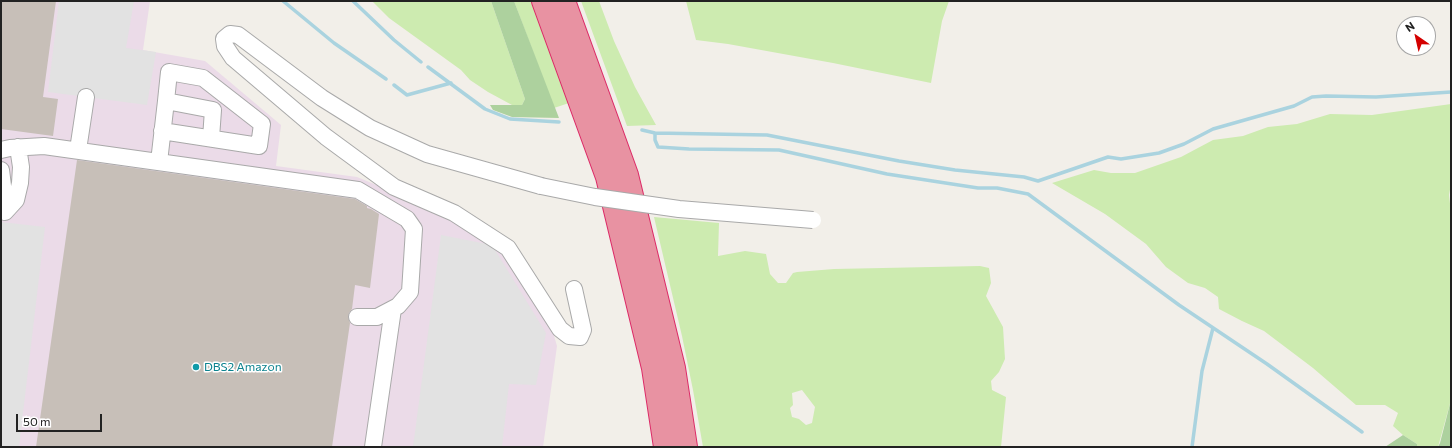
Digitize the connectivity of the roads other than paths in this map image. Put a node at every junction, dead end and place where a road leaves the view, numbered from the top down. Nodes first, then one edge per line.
1 (543, 1) edge
2 (564, 1) edge
3 (86, 97) dead end
4 (166, 101) junction
5 (162, 131) junction
6 (211, 138) junction
7 (18, 147) junction
8 (1, 150) edge
9 (78, 150) junction
10 (159, 162) junction
11 (1, 170) edge
12 (813, 220) dead end
13 (574, 289) dead end
14 (393, 309) junction
15 (357, 317) dead end
16 (373, 447) edge
17 (665, 447) edge
18 (686, 447) edge

1 - 17 highway
2 - 18 highway
3 - 9 lane
4 - 5 lane
4 - 6 lane
4 - 6 lane
5 - 6 lane
5 - 10 lane
7 - 8 lane
7 - 9 lane
7 - 11 lane
9 - 10 lane
10 - 14 lane
12 - 13 lane, bridge
14 - 15 lane
14 - 16 lane

